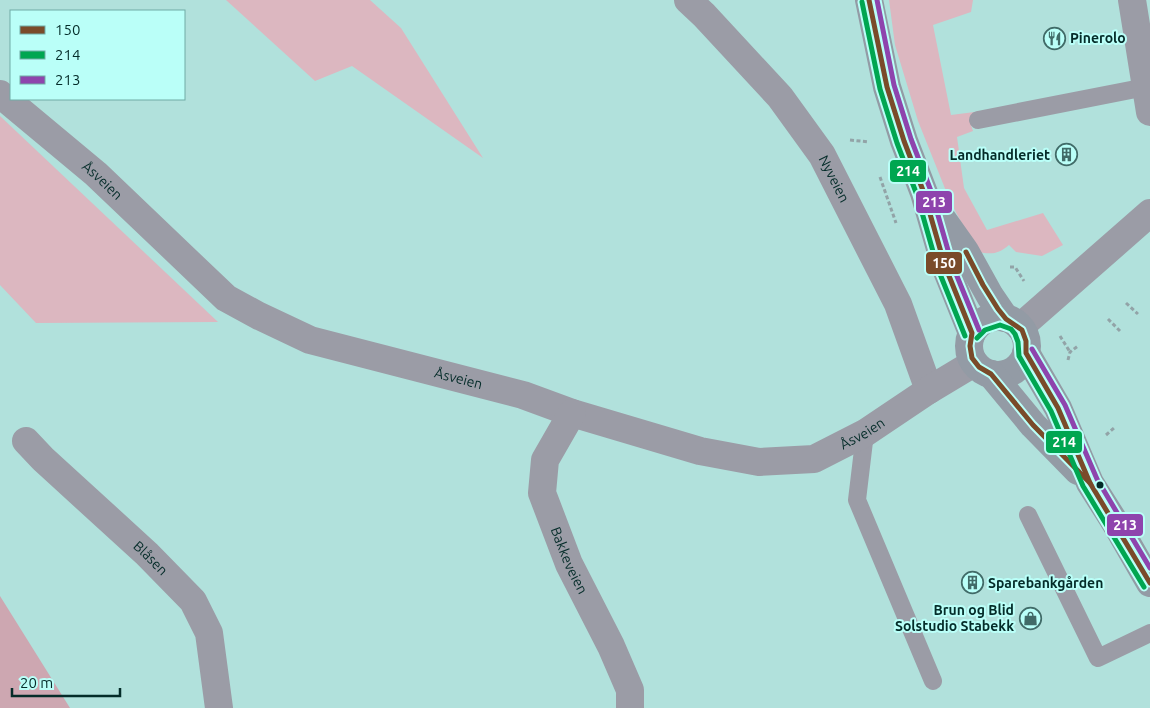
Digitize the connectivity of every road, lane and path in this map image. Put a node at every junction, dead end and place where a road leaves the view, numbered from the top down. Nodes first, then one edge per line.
1 (688, 0) edge
2 (869, 0) edge
3 (1132, 0) edge
4 (0, 94) edge
5 (1148, 99) edge
6 (978, 120) dead end
7 (924, 193) junction
8 (1150, 213) edge
9 (1126, 303) dead end
10 (1138, 314) dead end
11 (1108, 319) dead end
12 (1120, 331) dead end
13 (1057, 332) dead end
14 (972, 333) junction
15 (1017, 333) junction
16 (1070, 352) dead end
17 (982, 368) junction
18 (929, 390) junction
19 (572, 412) junction
20 (1114, 428) dead end
21 (865, 433) junction
22 (1106, 435) dead end
23 (26, 441) dead end
24 (1090, 483) junction
25 (1028, 515) dead end
26 (1150, 583) edge
27 (1150, 633) edge
28 (933, 682) dead end
29 (219, 708) edge
30 (630, 708) edge

1 - 18 street, Nyveien
2 - 7 main road
3 - 5 street
4 - 19 street, Åsveien
5 - 6 lane
7 - 14 main road
7 - 15 main road
8 - 15 street
9 - 10 path
11 - 12 path
13 - 16 path
14 - 15 main road
14 - 17 main road
15 - 17 main road
15 - 24 main road
17 - 18 street, Åsveien
17 - 24 main road
18 - 21 street, Åsveien
19 - 21 street, Åsveien
19 - 30 street, Bakkeveien
20 - 22 path
21 - 28 lane
23 - 29 street, Blåsen
24 - 26 main road
25 - 27 lane

